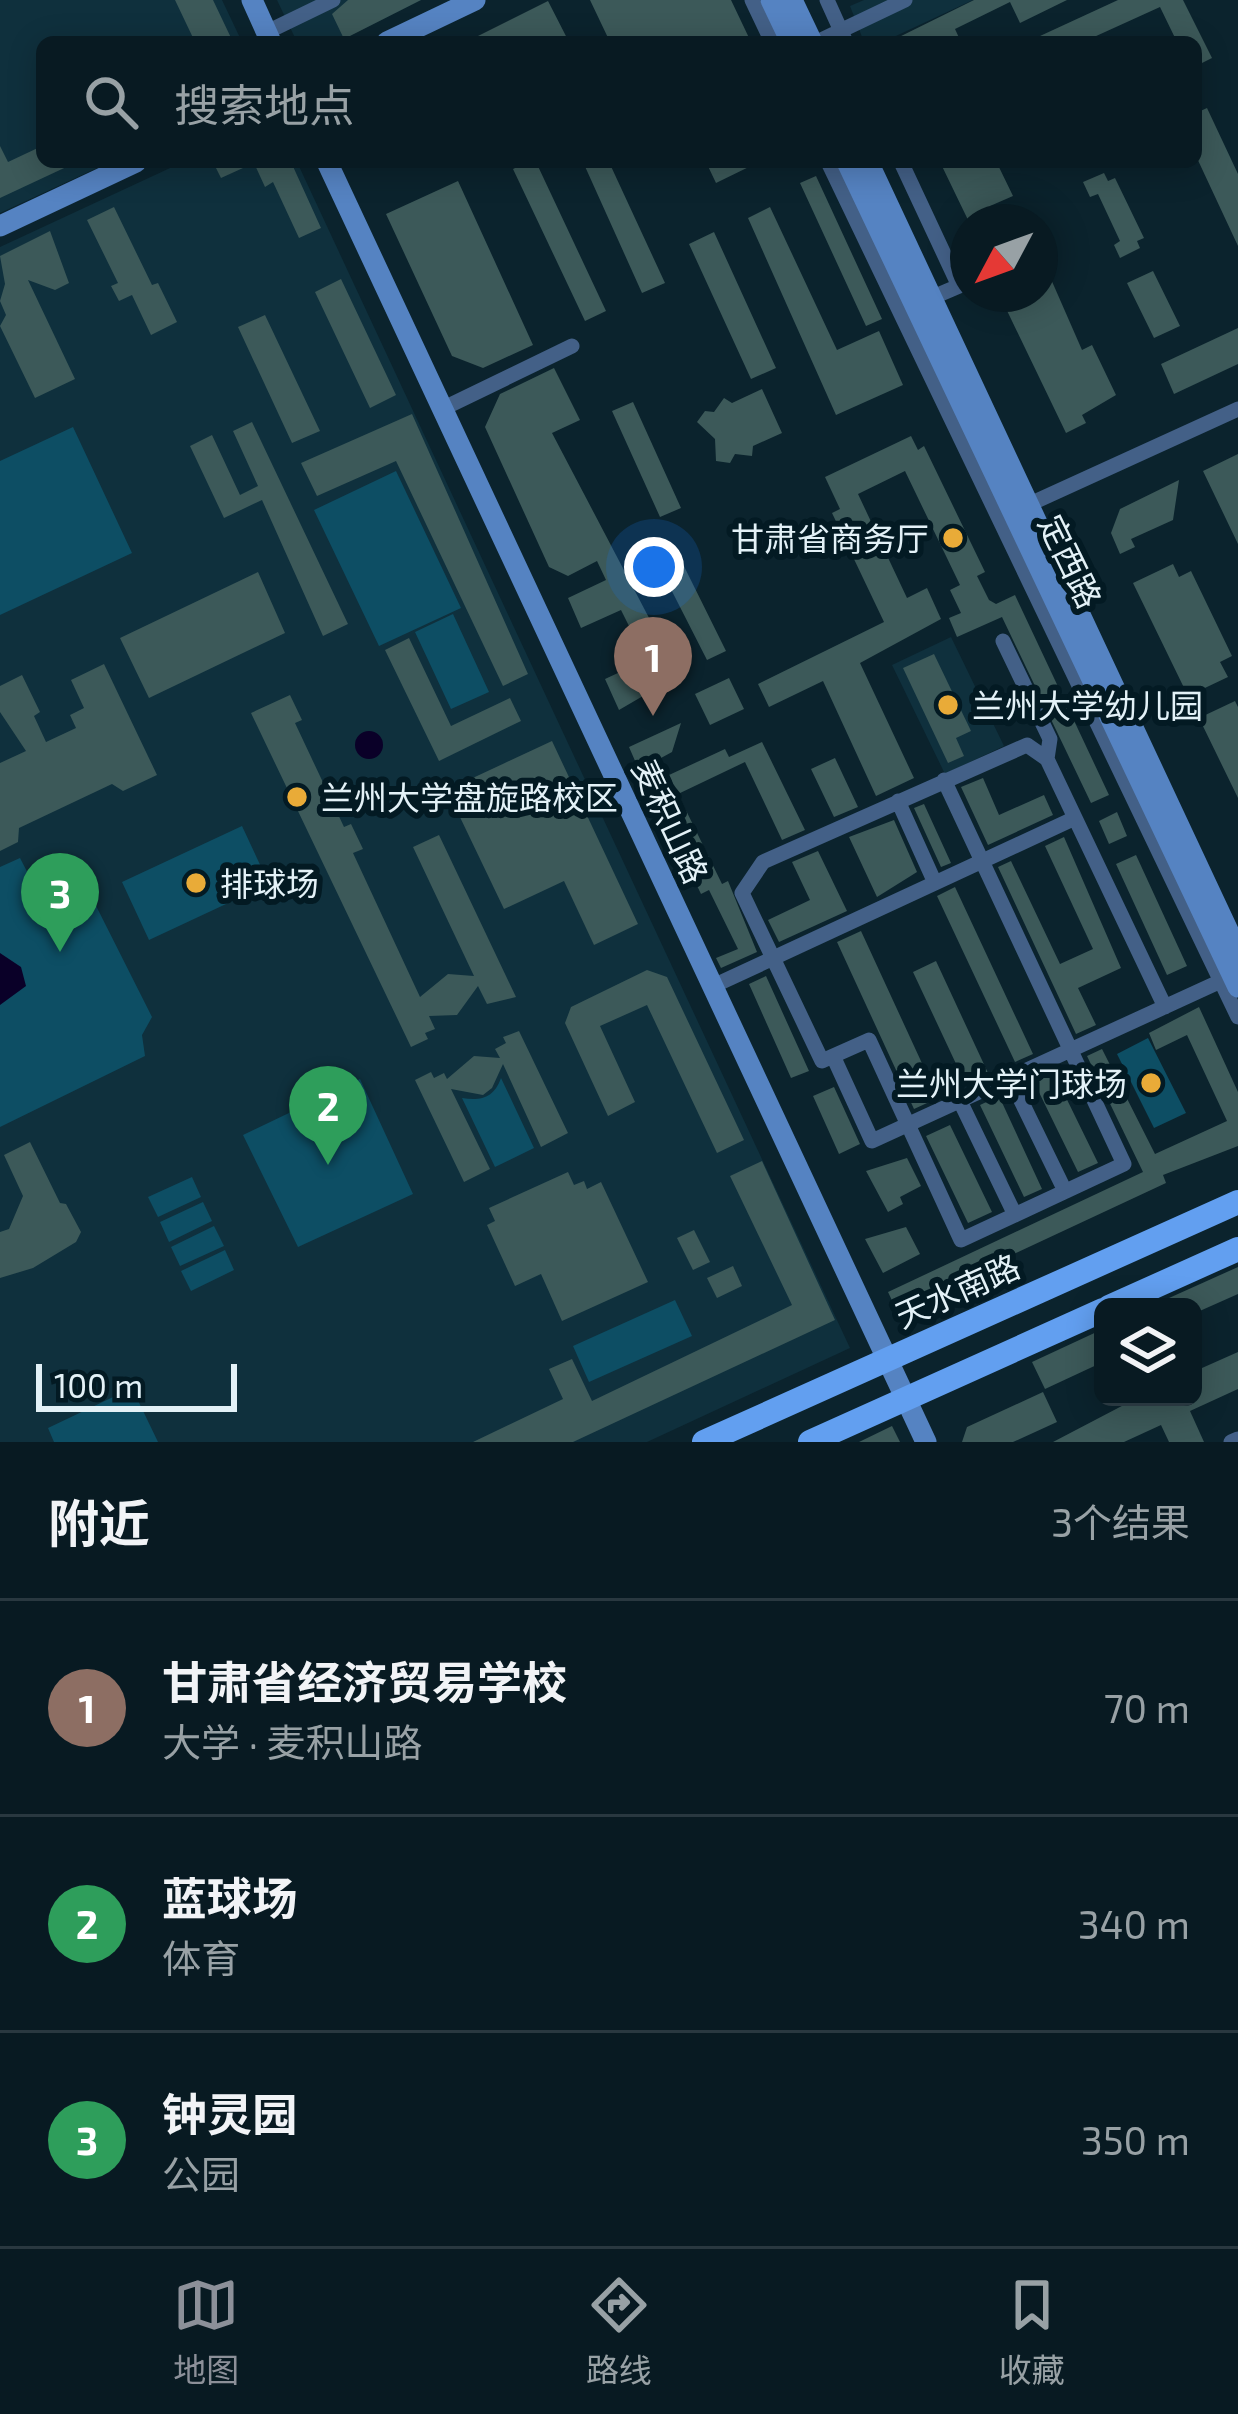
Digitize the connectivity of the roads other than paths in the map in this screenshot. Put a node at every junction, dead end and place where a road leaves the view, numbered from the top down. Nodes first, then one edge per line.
1 (251, 0) edge
2 (333, 0) edge
3 (475, 0) edge
4 (752, 0) edge
5 (771, 0) edge
6 (792, 0) edge
7 (826, 0) edge
8 (904, 0) edge
9 (269, 36) edge
10 (271, 36) edge
11 (400, 36) edge
12 (769, 36) edge
13 (788, 36) edge
14 (811, 36) edge
15 (843, 36) edge
16 (123, 168) edge
17 (330, 168) edge
18 (831, 168) edge
19 (851, 168) edge
20 (871, 168) edge
21 (904, 168) edge
22 (0, 226) edge
23 (931, 298) junction
24 (572, 346) dead end
25 (442, 409) junction
26 (1238, 409) edge
27 (1013, 511) junction
28 (1003, 640) dead end
29 (1046, 759) junction
30 (944, 780) junction
31 (898, 801) junction
32 (1073, 819) junction
33 (982, 862) junction
34 (935, 884) junction
35 (1238, 952) edge
36 (772, 959) junction
37 (1230, 984) edge
38 (711, 987) junction
39 (1165, 1007) junction
40 (1238, 1017) edge
41 (1071, 1050) junction
42 (833, 1056) junction
43 (1010, 1078) junction
44 (960, 1101) junction
45 (905, 1126) junction
46 (1065, 1192) junction
47 (1238, 1202) edge
48 (1015, 1215) junction
49 (1238, 1249) edge
50 (1128, 1298) edge
51 (1094, 1313) edge
52 (884, 1358) junction
53 (906, 1398) junction
54 (704, 1442) edge
55 (810, 1442) edge
56 (926, 1442) edge

1 - 9 main road
2 - 10 street
3 - 11 main road
4 - 12 street
5 - 13 main road
6 - 14 main road
7 - 15 street
8 - 15 street
16 - 22 main road
17 - 25 main road, 麦积山路
18 - 27 street
19 - 27 main road, 定西路
20 - 23 main road, 定西路
21 - 23 street
23 - 27 main road, 定西路
24 - 25 street
25 - 38 main road, 麦积山路
26 - 27 street
27 - 35 main road, 定西路
27 - 37 main road, 定西路
28 - 29 street
29 - 30 street
29 - 32 street
30 - 31 street
30 - 33 street
31 - 34 street
31 - 36 street
32 - 33 street
32 - 39 street
33 - 34 street
33 - 41 street
34 - 36 street
36 - 38 street
36 - 42 street
37 - 39 street
37 - 40 street
38 - 52 main road, 麦积山路
39 - 41 street
41 - 43 street
41 - 46 street
42 - 45 street
42 - 45 street
43 - 44 street
43 - 46 street
44 - 45 street
44 - 48 street
45 - 48 street
46 - 48 street
47 - 52 main road, 天水南路
49 - 50 main road
51 - 53 main road
52 - 53 main road, 麦积山路
52 - 54 main road, 天水南路
53 - 55 main road
53 - 56 main road, 麦积山路

